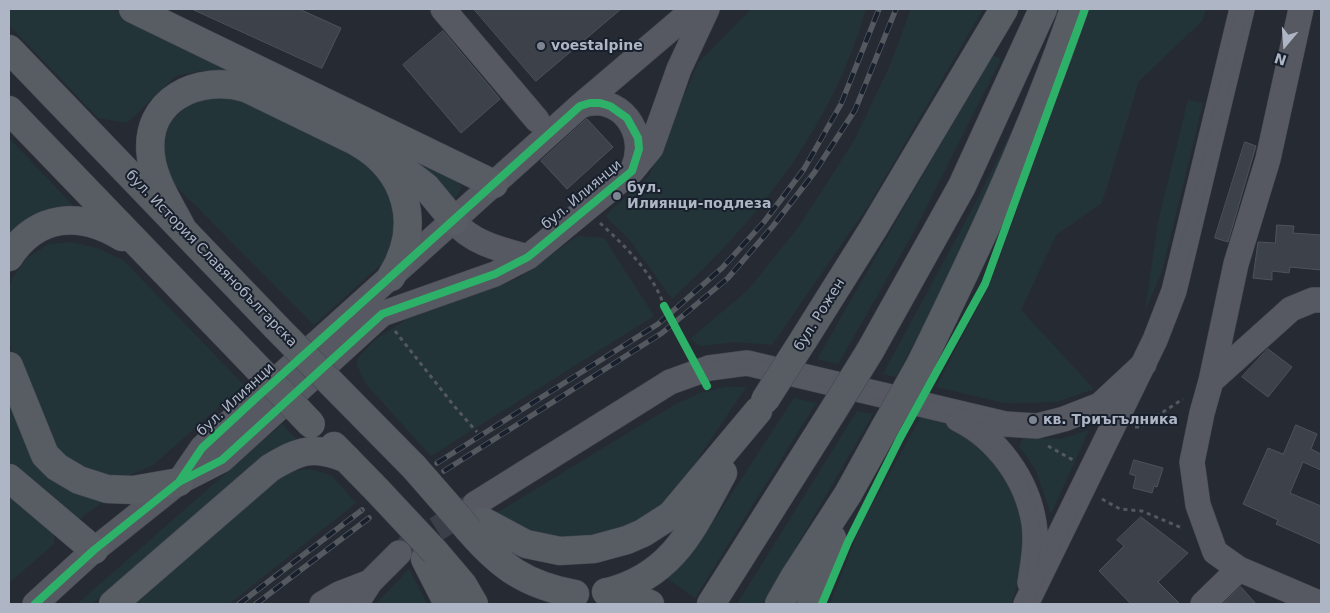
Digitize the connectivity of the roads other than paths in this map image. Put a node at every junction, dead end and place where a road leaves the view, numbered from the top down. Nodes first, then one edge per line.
1 (443, 9) edge
2 (694, 9) edge
3 (707, 9) edge
4 (1004, 9) edge
5 (1043, 9) edge
6 (1074, 9) edge
7 (1242, 9) edge
8 (1301, 9) edge
9 (152, 12) edge
10 (9, 49) edge
11 (580, 106) junction
12 (9, 110) edge
13 (537, 120) dead end
14 (356, 141) junction
15 (632, 171) junction
16 (494, 184) junction
17 (454, 221) junction
18 (183, 230) junction
19 (142, 250) junction
20 (9, 257) edge
21 (528, 257) junction
22 (391, 277) junction
23 (1321, 300) edge
24 (1144, 364) junction
25 (9, 366) edge
26 (1211, 381) junction
27 (761, 406) junction
28 (933, 406) junction
29 (347, 459) junction
30 (9, 478) edge
31 (179, 482) junction
32 (848, 494) junction
33 (476, 518) junction
34 (94, 550) junction
35 (399, 553) tunnel mouth
36 (430, 555) junction
37 (1239, 569) junction
38 (370, 582) junction
39 (608, 592) junction
40 (567, 599) edge
41 (35, 604) edge
42 (113, 604) edge
43 (322, 604) edge
44 (356, 604) edge
45 (448, 604) edge
46 (474, 604) edge
47 (650, 604) edge
48 (711, 604) edge
49 (779, 604) edge
50 (811, 604) edge
51 (1203, 604) edge
52 (1320, 604) edge

1 - 13 street
2 - 11 street
3 - 15 street
4 - 27 main road, бул. Рожен, bridge
5 - 48 main road, bridge
6 - 32 main road, bridge
7 - 24 street
8 - 26 street
9 - 16 main road
10 - 18 main road, бул. История Славянобългарска
11 - 15 street, бул. Илиянци
11 - 16 street, бул. Илиянци
12 - 19 main road
14 - 17 main road
14 - 18 main road
14 - 22 main road
15 - 21 street, бул. Илиянци
16 - 17 street, бул. Илиянци
17 - 21 street
17 - 22 street, бул. Илиянци
18 - 33 main road, бул. История Славянобългарска, bridge
19 - 20 main road
19 - 29 main road, bridge
21 - 31 street, бул. Илиянци
22 - 31 street, бул. Илиянци
23 - 26 street
24 - 28 street
24 - 28 street
25 - 31 main road
26 - 37 street
27 - 33 main road
27 - 39 main road, бул. Рожен
28 - 33 street
29 - 36 main road, bridge
29 - 42 main road
30 - 34 main road
31 - 34 street, бул. Илиянци
32 - 49 main road
32 - 50 main road
33 - 40 main road
34 - 41 street, бул. Илиянци
35 - 38 street
36 - 45 main road
36 - 46 main road
37 - 51 street
37 - 52 street
38 - 43 street
38 - 44 street
39 - 40 main road
39 - 47 main road

